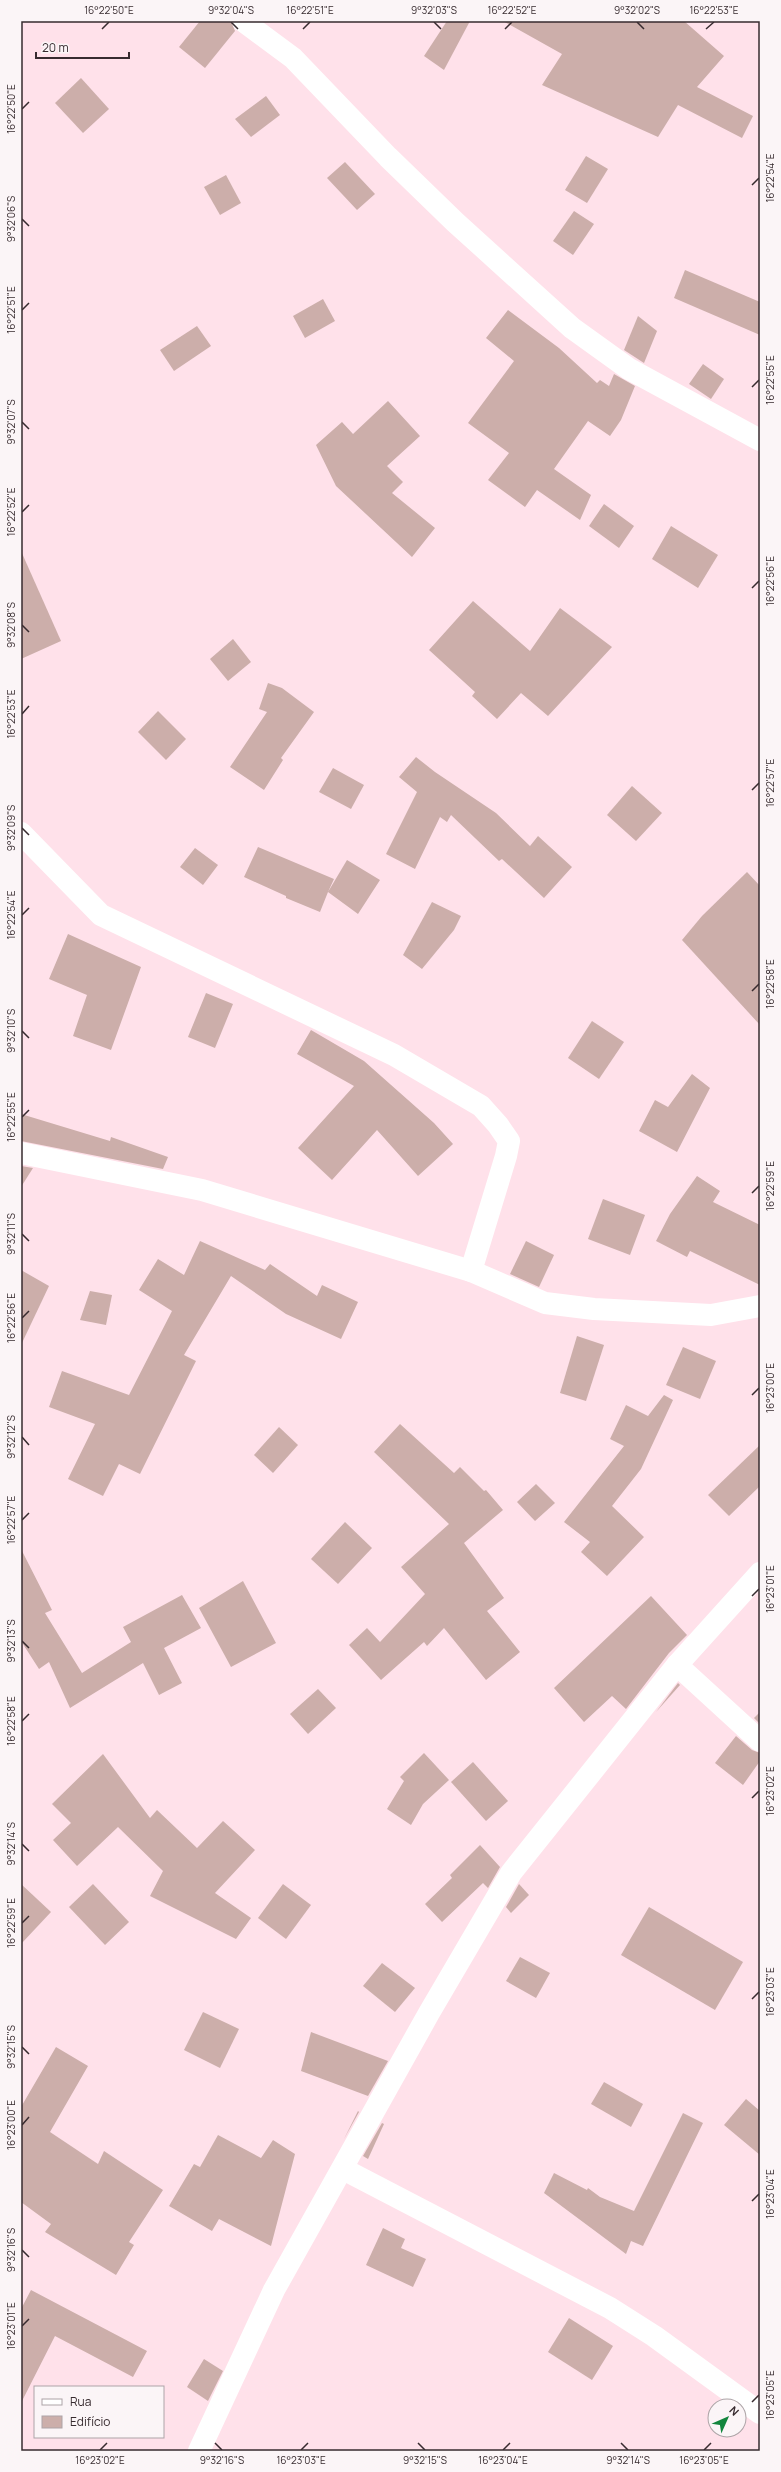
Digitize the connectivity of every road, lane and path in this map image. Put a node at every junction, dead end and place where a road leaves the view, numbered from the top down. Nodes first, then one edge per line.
1 (243, 21) edge
2 (760, 440) edge
3 (21, 833) edge
4 (21, 1153) edge
5 (471, 1271) junction
6 (760, 1306) edge
7 (760, 1573) edge
8 (677, 1665) junction
9 (760, 1740) edge
10 (343, 2169) junction
11 (760, 2413) edge
12 (199, 2451) edge

1 - 2 street
3 - 5 street
4 - 5 street
5 - 6 street
7 - 8 street
8 - 9 street
8 - 10 street
10 - 11 street
10 - 12 street

